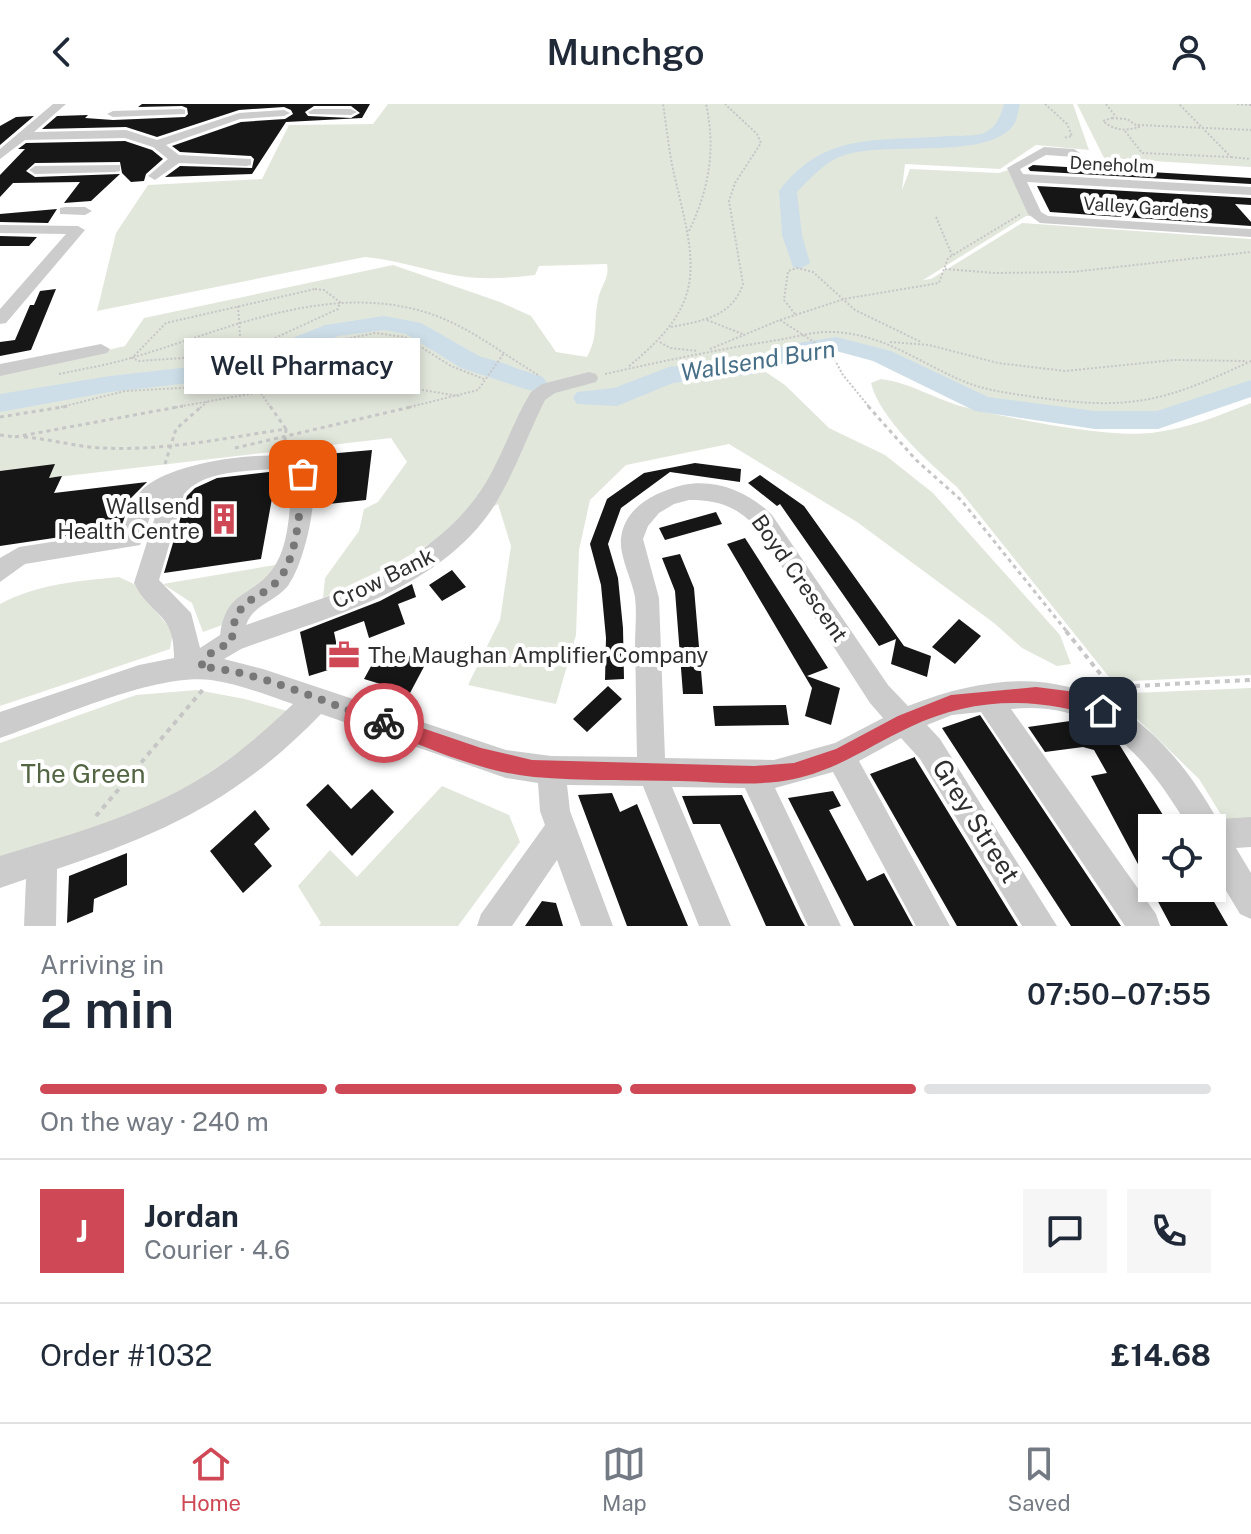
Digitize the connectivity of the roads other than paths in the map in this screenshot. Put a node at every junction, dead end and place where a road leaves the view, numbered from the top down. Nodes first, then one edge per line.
1 (60, 104) edge
2 (181, 112) dead end
3 (314, 112) dead end
4 (351, 112) edge
5 (213, 113) dead end
6 (284, 113) dead end
7 (113, 114) dead end
8 (135, 114) junction
9 (228, 120) junction
10 (116, 133) junction
11 (73, 134) junction
12 (22, 136) junction
13 (157, 144) junction
14 (236, 150) dead end
15 (2, 152) edge
16 (1074, 153) dead end
17 (176, 159) junction
18 (226, 162) junction
19 (246, 162) dead end
20 (115, 168) dead end
21 (155, 176) dead end
22 (1018, 178) junction
23 (1251, 191) edge
24 (76, 211) dead end
25 (0, 229) edge
26 (59, 230) junction
27 (1251, 233) edge
28 (0, 319) edge
29 (101, 349) dead end
30 (0, 370) edge
31 (589, 378) road end
32 (183, 479) junction
33 (0, 572) edge
34 (232, 641) junction
35 (202, 668) junction
36 (987, 698) junction
37 (317, 699) junction
38 (904, 721) junction
39 (0, 725) edge
40 (840, 756) junction
41 (551, 770) junction
42 (651, 770) junction
43 (754, 775) junction
44 (1197, 814) edge
45 (561, 828) junction
46 (1251, 832) edge
47 (1226, 835) edge
48 (55, 853) junction
49 (1226, 860) edge
50 (0, 872) edge
51 (1251, 903) edge
52 (40, 926) edge
53 (493, 926) edge
54 (597, 926) edge
55 (715, 926) edge
56 (825, 926) edge
57 (934, 926) edge
58 (1041, 926) edge
59 (1144, 926) edge

1 - 12 street
2 - 8 street
3 - 4 street
5 - 9 street
6 - 9 street
7 - 8 street
8 - 10 street
9 - 13 street
10 - 11 street
10 - 13 street
11 - 12 street
11 - 20 street
12 - 15 street
13 - 17 street
14 - 18 street
16 - 22 street
17 - 18 street
17 - 21 street
18 - 19 street
22 - 23 street, Deneholm
22 - 27 street, Valley Gardens
24 - 26 street
25 - 26 street
26 - 28 street
29 - 30 street
31 - 34 street, Crow Bank
32 - 33 street
32 - 34 street
32 - 35 street
34 - 35 street, Crow Bank
35 - 37 street
35 - 39 street
36 - 38 street
36 - 44 street
36 - 59 street
37 - 41 street
37 - 48 street
38 - 40 street
38 - 42 street, Boyd Crescent
38 - 58 street, Grey Street
40 - 43 street
40 - 57 street
41 - 42 street
41 - 45 street
42 - 43 street
42 - 55 street
43 - 56 street
45 - 53 street
45 - 54 street
46 - 47 street
48 - 50 street
48 - 52 street
49 - 51 street

